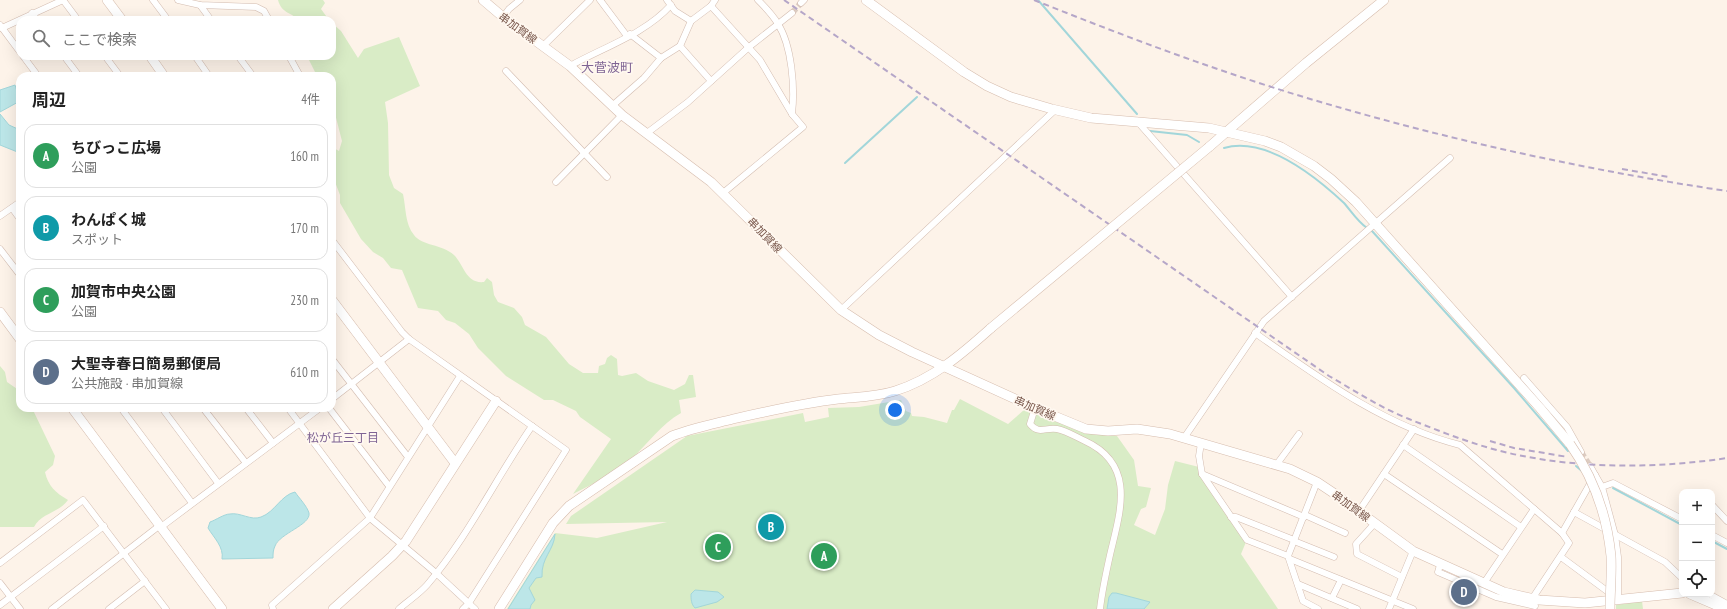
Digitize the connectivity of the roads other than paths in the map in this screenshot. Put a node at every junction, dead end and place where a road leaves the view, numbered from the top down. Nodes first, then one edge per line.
1 (63, 0) edge
2 (107, 0) edge
3 (153, 0) edge
4 (178, 0) edge
5 (483, 0) edge
6 (520, 0) edge
7 (590, 0) edge
8 (600, 0) edge
9 (715, 0) edge
10 (758, 0) edge
11 (866, 0) edge
12 (1384, 0) edge
13 (669, 3) edge
14 (200, 5) junction
15 (711, 6) junction
16 (32, 13) junction
17 (792, 13) tunnel mouth
18 (25, 16) edge
19 (34, 16) edge
20 (75, 16) edge
21 (119, 16) edge
22 (165, 16) edge
23 (208, 16) edge
24 (267, 16) edge
25 (503, 17) junction
26 (16, 20) edge
27 (691, 21) junction
28 (778, 23) junction
29 (1, 26) edge
30 (628, 35) junction
31 (543, 46) junction
32 (680, 46) junction
33 (16, 47) edge
34 (748, 47) junction
35 (661, 58) junction
36 (26, 60) edge
37 (67, 60) edge
38 (108, 60) edge
39 (153, 60) edge
40 (198, 60) edge
41 (241, 60) edge
42 (291, 60) edge
43 (570, 66) junction
44 (506, 70) dead end
45 (35, 72) edge
46 (76, 72) edge
47 (117, 72) edge
48 (161, 72) edge
49 (207, 72) edge
50 (250, 72) edge
51 (298, 72) edge
52 (711, 81) junction
53 (612, 106) junction
54 (1055, 110) junction
55 (792, 114) junction
56 (622, 115) junction
57 (1136, 121) junction
58 (1228, 131) junction
59 (647, 133) junction
60 (586, 153) junction
61 (1450, 158) dead end
62 (607, 177) dead end
63 (556, 182) dead end
64 (723, 193) junction
65 (16, 205) edge
66 (12, 208) junction
67 (16, 214) edge
68 (0, 216) edge
69 (1375, 223) junction
70 (336, 245) edge
71 (0, 249) edge
72 (16, 270) edge
73 (1292, 297) junction
74 (336, 305) edge
75 (841, 310) junction
76 (0, 313) edge
77 (1255, 333) junction
78 (16, 334) edge
79 (409, 339) junction
80 (379, 363) junction
81 (336, 364) edge
82 (945, 367) junction
83 (460, 376) junction
84 (1524, 378) dead end
85 (351, 385) junction
86 (336, 396) edge
87 (496, 401) junction
88 (1035, 408) junction
89 (75, 412) edge
90 (124, 412) edge
91 (165, 412) edge
92 (207, 412) edge
93 (249, 412) edge
94 (291, 412) edge
95 (315, 412) edge
96 (332, 412) edge
97 (300, 423) junction
98 (532, 426) junction
99 (427, 428) junction
100 (1414, 428) junction
101 (1298, 434) dead end
102 (1184, 438) junction
103 (273, 443) junction
104 (1201, 443) junction
105 (1403, 445) junction
106 (1581, 452) tunnel mouth
107 (408, 457) junction
108 (246, 463) junction
109 (455, 463) junction
110 (1277, 464) junction
111 (1590, 466) tunnel mouth
112 (1202, 474) junction
113 (1384, 474) junction
114 (1595, 475) junction
115 (1317, 482) junction
116 (218, 483) junction
117 (389, 486) junction
118 (1602, 487) junction
119 (192, 503) junction
120 (1715, 507) edge
121 (1534, 509) junction
122 (1359, 511) junction
123 (1574, 512) junction
124 (1304, 516) junction
125 (1231, 517) junction
126 (1679, 517) edge
127 (370, 518) junction
128 (1727, 521) edge
129 (1375, 523) junction
130 (104, 526) junction
131 (160, 526) junction
132 (1521, 527) junction
133 (1345, 532) dead end
134 (1562, 533) junction
135 (1615, 535) junction
136 (1715, 536) edge
137 (1294, 540) junction
138 (1726, 541) edge
139 (402, 545) junction
140 (1414, 551) junction
141 (125, 553) junction
142 (1502, 554) junction
143 (1334, 557) dead end
144 (1561, 557) junction
145 (1289, 558) junction
146 (0, 563) edge
147 (1440, 565) junction
148 (436, 573) junction
149 (1679, 575) edge
150 (1402, 577) junction
151 (1341, 580) junction
152 (145, 581) junction
153 (0, 584) edge
154 (1298, 584) junction
155 (1484, 584) junction
156 (1679, 593) edge
157 (10, 597) junction
158 (1697, 597) edge
159 (1714, 597) edge
160 (1332, 598) junction
161 (1617, 599) junction
162 (1303, 601) junction
163 (1392, 601) junction
164 (468, 603) junction
165 (1535, 603) edge
166 (1727, 604) edge
167 (0, 605) edge
168 (20, 609) edge
169 (52, 609) edge
170 (109, 609) edge
171 (165, 609) edge
172 (222, 609) edge
173 (273, 609) edge
174 (333, 609) edge
175 (399, 609) edge
176 (463, 609) edge
177 (475, 609) edge
178 (499, 609) edge
179 (1100, 609) edge
180 (1305, 609) edge
181 (1318, 609) edge
182 (1358, 609) edge
183 (1389, 609) edge
184 (1413, 609) edge
185 (1610, 609) edge
186 (1725, 609) edge

1 - 16 street
1 - 20 street
2 - 21 street
3 - 22 street
4 - 14 street
5 - 25 street, 串加賀線
6 - 25 street
7 - 31 street
8 - 30 street
9 - 15 street
10 - 28 street
11 - 54 street
12 - 58 street
13 - 27 street
13 - 30 street
14 - 23 street
14 - 24 street
15 - 27 street
15 - 34 street
16 - 18 street
16 - 19 street
17 - 28 street
25 - 31 street, 串加賀線
26 - 29 street
27 - 32 street
28 - 34 street
28 - 55 street
29 - 33 street
30 - 35 street
30 - 43 street
31 - 43 street, 串加賀線
32 - 35 street
32 - 52 street
34 - 52 street
34 - 55 street
35 - 53 street
36 - 45 street
37 - 46 street
38 - 47 street
39 - 48 street
40 - 49 street
41 - 50 street
42 - 51 street
43 - 53 street, 串加賀線
44 - 60 street
52 - 59 street
53 - 56 street, 串加賀線
54 - 57 street
54 - 75 street
55 - 64 street
56 - 59 street, 串加賀線
56 - 60 street
57 - 58 street
57 - 73 street
58 - 69 street
58 - 82 street, bridge
59 - 64 street, 串加賀線
60 - 62 street
60 - 63 street
61 - 69 street
64 - 75 street, 串加賀線
65 - 66 street
66 - 67 street
66 - 68 street
69 - 73 street
69 - 185 street, bridge
70 - 79 street
71 - 72 street
73 - 77 street
74 - 80 street
75 - 82 street, 串加賀線
76 - 78 street
77 - 100 street
77 - 102 street
79 - 80 street
79 - 83 street
80 - 85 street
80 - 99 street
81 - 85 street
82 - 88 street, 串加賀線
82 - 178 street
83 - 87 street
83 - 99 street
84 - 106 street
85 - 86 street
85 - 107 street
87 - 98 street
87 - 109 street
88 - 102 street, 串加賀線
88 - 179 street
89 - 131 street
90 - 119 street
91 - 116 street
92 - 108 street
93 - 103 street
94 - 97 street
95 - 97 street
96 - 117 street
97 - 103 street
97 - 127 street
98 - 148 street
98 - 164 street
99 - 107 street
99 - 109 street
100 - 105 street
100 - 121 street
101 - 110 street
102 - 104 street, 串加賀線
103 - 108 street
104 - 110 street, 串加賀線
104 - 112 street
105 - 113 street
105 - 132 street
107 - 117 street
108 - 116 street
109 - 139 street
110 - 115 street, 串加賀線
111 - 114 street
112 - 124 street
112 - 125 street
113 - 122 street
113 - 142 street
114 - 118 street
114 - 123 street
115 - 122 street, 串加賀線
115 - 124 street
116 - 119 street
117 - 127 street
118 - 126 street
118 - 135 street
119 - 131 street
120 - 128 street
121 - 132 street
121 - 134 street
122 - 129 street, 串加賀線
123 - 134 street
123 - 135 street
124 - 133 street
124 - 137 street
125 - 137 street
125 - 145 street
127 - 139 street
127 - 173 street
129 - 140 street, 串加賀線
129 - 150 street
130 - 141 street
130 - 146 street
130 - 157 street
131 - 141 street
131 - 172 street
132 - 142 street
134 - 144 street
135 - 149 street
135 - 161 street
136 - 138 street
137 - 143 street
137 - 145 street
139 - 148 street
139 - 174 street
140 - 147 street, 串加賀線
140 - 150 street
141 - 152 street
141 - 169 street
142 - 155 street
144 - 161 street
144 - 165 street
145 - 151 street
145 - 154 street
147 - 155 street, 串加賀線
147 - 165 street
148 - 164 street
148 - 175 street
150 - 163 street
151 - 160 street
151 - 163 street
152 - 170 street
152 - 171 street
153 - 157 street
154 - 160 street
154 - 162 street
155 - 165 street, 串加賀線
156 - 161 street, 串加賀線
157 - 167 street
157 - 168 street
158 - 186 street
159 - 166 street
160 - 182 street
161 - 165 street, 串加賀線
162 - 180 street
162 - 181 street
163 - 183 street
163 - 184 street
164 - 176 street
164 - 177 street

